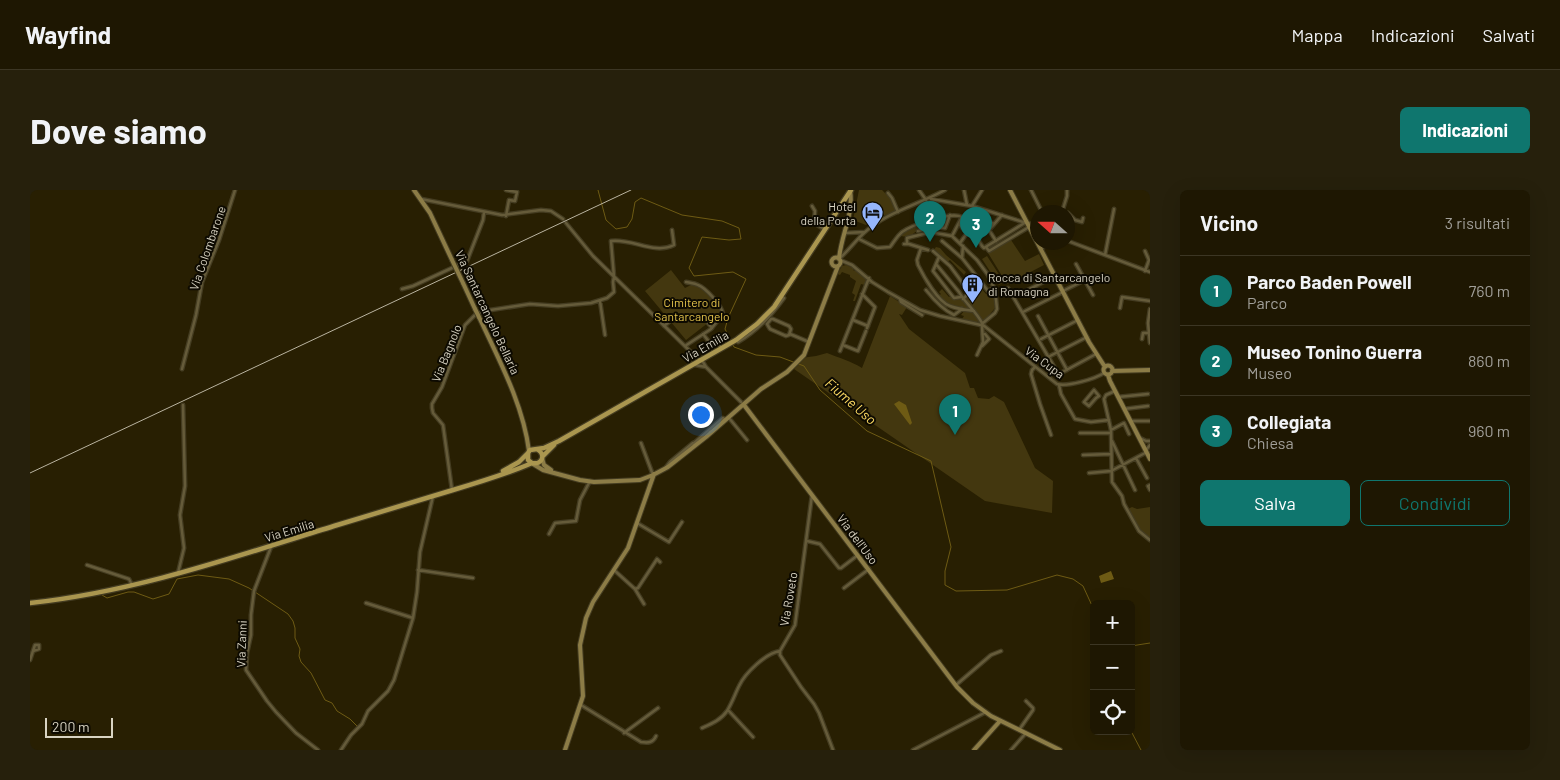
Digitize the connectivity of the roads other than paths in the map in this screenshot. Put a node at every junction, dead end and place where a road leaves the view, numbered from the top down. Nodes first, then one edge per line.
1 (235, 190) edge
2 (414, 190) edge
3 (506, 190) edge
4 (918, 190) edge
5 (945, 190) edge
6 (964, 190) edge
7 (982, 190) edge
8 (1010, 190) edge
9 (1031, 190) edge
10 (1067, 190) edge
11 (851, 191) edge
12 (888, 193) dead end
13 (421, 199) junction
14 (928, 199) junction
15 (842, 203) junction
16 (967, 205) junction
17 (1038, 205) edge
18 (1066, 205) edge
19 (812, 206) dead end
20 (972, 206) junction
21 (851, 207) junction
22 (1114, 209) dead end
23 (484, 212) junction
24 (898, 212) junction
25 (950, 215) junction
26 (1002, 215) junction
27 (506, 216) junction
28 (977, 216) dead end
29 (962, 218) junction
30 (1083, 218) dead end
31 (563, 219) dead end
32 (1075, 220) edge
33 (566, 223) dead end
34 (1025, 223) junction
35 (959, 224) junction
36 (994, 224) junction
37 (1030, 225) edge
38 (1029, 227) joint
39 (824, 229) junction
40 (672, 230) dead end
41 (845, 233) junction
42 (864, 233) junction
43 (1008, 234) junction
44 (952, 236) junction
45 (912, 237) junction
46 (1011, 238) junction
47 (859, 239) junction
48 (865, 241) junction
49 (942, 241) dead end
50 (996, 241) junction
51 (962, 244) junction
52 (1075, 244) edge
53 (921, 248) junction
54 (985, 248) junction
55 (928, 250) dead end
56 (1042, 250) edge
57 (933, 251) dead end
58 (1145, 251) dead end
59 (1105, 255) junction
60 (939, 257) junction
61 (962, 258) junction
62 (838, 261) junction
63 (1150, 261) edge
64 (936, 264) junction
65 (1076, 264) dead end
66 (833, 266) junction
67 (1146, 271) junction
68 (1150, 272) edge
69 (1055, 276) junction
70 (614, 277) junction
71 (833, 278) junction
72 (869, 278) junction
73 (1085, 280) junction
74 (686, 282) dead end
75 (872, 282) junction
76 (865, 288) junction
77 (994, 288) junction
78 (1008, 288) dead end
79 (402, 289) dead end
80 (926, 290) dead end
81 (958, 291) junction
82 (1063, 292) junction
83 (862, 294) junction
84 (1093, 295) dead end
85 (952, 296) junction
86 (781, 297) junction
87 (1014, 297) junction
88 (962, 298) junction
89 (900, 299) junction
90 (600, 301) junction
91 (1150, 301) edge
92 (1120, 308) dead end
93 (962, 309) junction
94 (1150, 309) edge
95 (974, 311) junction
96 (1023, 312) junction
97 (922, 315) dead end
98 (1038, 316) dead end
99 (853, 320) junction
100 (1078, 320) junction
101 (670, 321) dead end
102 (708, 323) dead end
103 (981, 324) junction
104 (664, 326) junction
105 (712, 328) junction
106 (867, 329) junction
107 (1149, 332) edge
108 (984, 333) junction
109 (703, 334) junction
110 (790, 334) junction
111 (605, 335) dead end
112 (1049, 335) junction
113 (1087, 337) junction
114 (1041, 339) dead end
115 (1142, 339) dead end
116 (738, 342) dead end
117 (809, 342) junction
118 (1150, 343) edge
119 (687, 345) junction
120 (843, 345) junction
121 (982, 347) junction
122 (722, 348) junction
123 (840, 351) dead end
124 (1058, 352) junction
125 (693, 354) junction
126 (1096, 354) junction
127 (977, 355) dead end
128 (709, 356) junction
129 (1050, 356) dead end
130 (703, 364) junction
131 (690, 366) junction
132 (1036, 367) junction
133 (1105, 367) junction
134 (182, 369) dead end
135 (1067, 370) junction
136 (1150, 370) edge
137 (1112, 371) junction
138 (1106, 374) junction
139 (1060, 385) junction
140 (1094, 390) joint
141 (1115, 391) junction
142 (1148, 394) dead end
143 (1118, 398) junction
144 (743, 404) junction
145 (183, 405) dead end
146 (1148, 406) dead end
147 (1124, 408) junction
148 (727, 419) junction
149 (1110, 420) junction
150 (1130, 421) junction
151 (1150, 421) edge
152 (1111, 432) junction
153 (1080, 433) dead end
154 (1130, 434) dead end
155 (1051, 435) dead end
156 (527, 438) junction
157 (1139, 438) junction
158 (747, 440) dead end
159 (1111, 440) junction
160 (559, 441) junction
161 (1150, 441) edge
162 (641, 443) dead end
163 (1150, 445) edge
164 (536, 448) junction
165 (1147, 451) edge
166 (528, 452) junction
167 (1111, 454) junction
168 (1083, 455) dead end
169 (543, 457) junction
170 (1136, 458) junction
171 (1150, 458) edge
172 (533, 463) junction
173 (1123, 465) junction
174 (1111, 471) junction
175 (555, 472) junction
176 (1089, 473) dead end
177 (654, 475) junction
178 (491, 478) junction
179 (1147, 478) dead end
180 (590, 481) junction
181 (1149, 485) edge
182 (452, 490) junction
183 (1136, 490) dead end
184 (1150, 490) edge
185 (812, 494) junction
186 (433, 496) junction
187 (682, 522) dead end
188 (637, 523) junction
189 (549, 534) dead end
190 (1150, 540) edge
191 (806, 541) junction
192 (272, 545) junction
193 (858, 555) junction
194 (660, 562) dead end
195 (87, 565) dead end
196 (868, 569) junction
197 (418, 570) junction
198 (614, 570) junction
199 (178, 573) junction
200 (473, 578) dead end
201 (132, 585) junction
202 (844, 588) dead end
203 (634, 590) junction
204 (30, 603) edge
205 (366, 603) dead end
206 (644, 604) dead end
207 (413, 618) junction
208 (33, 651) dead end
209 (780, 651) junction
210 (1001, 651) dead end
211 (30, 660) edge
212 (956, 686) junction
213 (1026, 702) dead end
214 (581, 705) junction
215 (658, 708) dead end
216 (728, 710) junction
217 (986, 712) junction
218 (1000, 720) junction
219 (702, 728) dead end
220 (1019, 730) junction
221 (624, 733) junction
222 (1026, 734) junction
223 (656, 736) dead end
224 (753, 737) dead end
225 (318, 750) edge
226 (341, 750) edge
227 (565, 750) edge
228 (833, 750) edge
229 (913, 750) edge
230 (974, 750) edge
231 (1012, 750) edge
232 (1060, 750) edge

1 - 134 street, Via Colombarone
2 - 13 street, Via Santarcangelo Bellaria
3 - 27 street
4 - 14 street
5 - 14 street
6 - 16 street
7 - 20 street
8 - 34 street
9 - 17 street
10 - 18 street
11 - 15 main road, Via Emilia
11 - 21 street
12 - 24 street
13 - 23 street
13 - 156 street, Via Santarcangelo Bellaria, bridge
14 - 16 street
14 - 24 street
15 - 21 street
15 - 39 main road, Via Emilia
16 - 20 street
19 - 39 street
20 - 26 street
21 - 41 street
22 - 59 street
23 - 27 street
23 - 79 street
24 - 42 street
25 - 29 street
25 - 45 street
25 - 48 street
26 - 34 street
26 - 36 street
27 - 31 street
28 - 36 street
29 - 35 street
29 - 54 street
30 - 32 street
33 - 70 street
34 - 37 street
34 - 38 street
34 - 43 street
35 - 44 street
35 - 51 street
36 - 50 street
38 - 46 street
39 - 86 main road, Via Emilia
40 - 70 street
41 - 42 street
41 - 62 street
42 - 47 street
42 - 48 street
43 - 46 street
43 - 50 street
44 - 45 street
44 - 51 street
45 - 53 street
46 - 54 street
47 - 48 street
47 - 62 street
49 - 61 street
50 - 54 street
51 - 61 street
51 - 77 street
52 - 59 street
53 - 55 street
53 - 93 street
56 - 69 street
57 - 60 street
58 - 63 street
59 - 67 street
60 - 64 street
60 - 88 street
61 - 77 street
62 - 66 street
62 - 66 street
62 - 71 street
62 - 72 street
63 - 67 street
64 - 81 street
64 - 85 street
65 - 73 street
66 - 71 street
67 - 68 street
69 - 82 street
69 - 87 street
70 - 90 street
70 - 104 street
71 - 117 street
72 - 75 street
72 - 76 street
73 - 82 street
73 - 84 street
74 - 105 street
75 - 76 street
75 - 89 street
76 - 83 street
77 - 103 street
78 - 87 street
80 - 93 street
81 - 85 street
81 - 88 street
82 - 96 street
82 - 100 street
83 - 99 street
83 - 106 street
85 - 88 street
86 - 116 street
86 - 122 main road, Via Emilia
87 - 96 street
88 - 95 street
89 - 97 street
89 - 103 street
90 - 111 street
90 - 182 street, Via Bagnolo
91 - 92 street
93 - 95 street
94 - 107 street
95 - 103 street
96 - 135 street
98 - 112 street
99 - 106 street
99 - 120 street
100 - 112 street
100 - 113 street
101 - 104 street
102 - 105 street
103 - 108 street
103 - 132 street, Via Cupa
104 - 119 street
105 - 109 street
106 - 120 street
107 - 115 street
107 - 118 street
108 - 121 street
108 - 121 street
109 - 119 street
109 - 122 street
110 - 110 street
110 - 117 street
112 - 114 street
112 - 124 street
113 - 124 street
113 - 126 street
117 - 144 street
119 - 125 street
120 - 123 street
121 - 127 street
122 - 128 main road, Via Emilia
124 - 129 street
124 - 135 street
125 - 128 street
125 - 130 street
125 - 131 street
126 - 133 street
126 - 135 street
128 - 130 main road, Via Emilia
130 - 131 main road, Via Emilia
130 - 144 street
131 - 160 main road, Via Emilia
132 - 139 street, Via Cupa
132 - 155 street
133 - 137 street
133 - 138 street
136 - 137 street
137 - 138 street
138 - 139 street, Via Cupa
138 - 141 street
139 - 149 street
140 - 140 street
141 - 143 street
141 - 149 street
142 - 143 street
143 - 147 street
144 - 148 street
144 - 185 street, Via dell'Uso
145 - 199 street
146 - 147 street
147 - 150 street
148 - 158 street
148 - 177 street
149 - 152 street
150 - 151 street
150 - 157 street
152 - 153 street
152 - 154 street
152 - 159 street
156 - 164 street, Via Santarcangelo Bellaria
156 - 166 street, Via Santarcangelo Bellaria
157 - 161 street
157 - 165 street
159 - 167 street
159 - 173 street
160 - 164 main road, Via Emilia
160 - 169 main road, Via Emilia
162 - 177 street
163 - 165 street
164 - 166 main road, Via Emilia
164 - 169 main road
165 - 170 street
165 - 171 street
166 - 172 main road
166 - 178 main road, Via Emilia
167 - 168 street
167 - 174 street
169 - 172 main road, Via Emilia
169 - 175 street
170 - 173 street
170 - 179 street
172 - 175 street
172 - 178 main road, Via Emilia
173 - 174 street
173 - 183 street
174 - 176 street
174 - 190 street
175 - 180 street
177 - 180 street
177 - 188 street
178 - 182 main road, Via Emilia
180 - 189 street
181 - 184 street
182 - 186 main road, Via Emilia
185 - 191 street, Via Roveto
185 - 193 street, Via dell'Uso
186 - 192 main road, Via Emilia
186 - 197 street
187 - 188 street
188 - 198 street
191 - 193 street
191 - 209 street, Via Roveto
192 - 199 main road, Via Emilia
192 - 225 street, Via Zanni
193 - 196 street, Via dell'Uso
194 - 203 street
195 - 201 street
196 - 202 street
196 - 212 street, Via dell'Uso
197 - 200 street
197 - 207 street
198 - 203 street
198 - 214 street
199 - 201 main road, Via Emilia
201 - 204 main road, Via Emilia
203 - 206 street
205 - 207 street
207 - 226 street
208 - 211 street
209 - 216 street
209 - 228 street
210 - 212 street
212 - 217 street, Via dell'Uso
213 - 220 street
214 - 221 street
214 - 227 street
215 - 221 street
216 - 219 street
216 - 224 street
217 - 218 street, Via dell'Uso
217 - 229 street
218 - 220 street, Via dell'Uso
218 - 230 street
220 - 222 street, Via dell'Uso
221 - 223 street
222 - 231 street
222 - 232 street, Via dell'Uso

